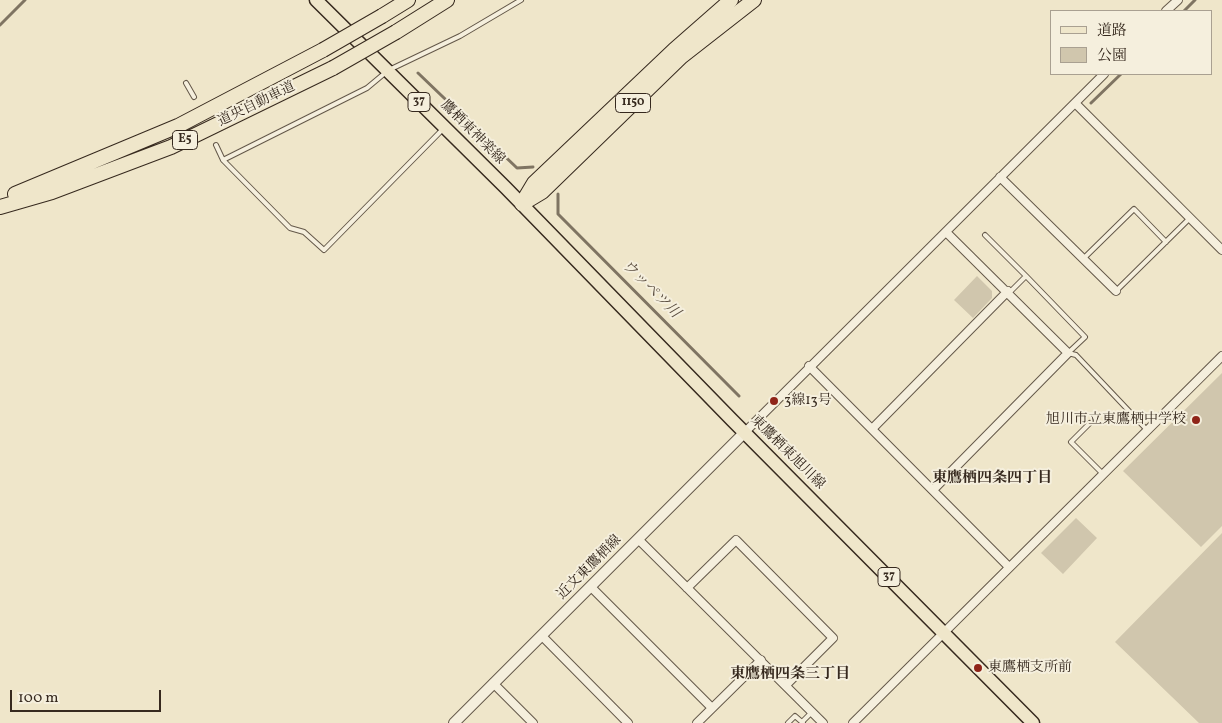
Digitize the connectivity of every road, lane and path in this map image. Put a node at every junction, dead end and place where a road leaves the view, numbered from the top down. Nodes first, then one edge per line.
1 (316, 0) edge
2 (406, 0) edge
3 (447, 0) edge
4 (521, 0) edge
5 (731, 0) edge
6 (754, 0) edge
7 (1178, 0) edge
8 (1167, 10) edge
9 (388, 71) junction
10 (1103, 75) edge
11 (186, 83) dead end
12 (194, 97) dead end
13 (1074, 103) junction
14 (445, 128) junction
15 (216, 145) dead end
16 (224, 160) junction
17 (1000, 177) junction
18 (0, 200) edge
19 (522, 204) junction
20 (0, 207) edge
21 (1190, 218) junction
22 (946, 232) junction
23 (985, 234) dead end
24 (1166, 242) junction
25 (1222, 250) edge
26 (1083, 259) junction
27 (1026, 276) junction
28 (1116, 291) joint
29 (1008, 292) junction
30 (1068, 353) junction
31 (1222, 356) edge
32 (809, 366) junction
33 (1090, 422) dead end
34 (872, 429) junction
35 (1147, 430) junction
36 (745, 432) junction
37 (1103, 474) junction
38 (933, 490) junction
39 (638, 539) junction
40 (1009, 567) junction
41 (591, 587) junction
42 (687, 588) junction
43 (943, 632) junction
44 (542, 636) junction
45 (760, 660) junction
46 (493, 683) junction
47 (786, 685) junction
48 (712, 708) junction
49 (812, 712) junction
50 (802, 722) edge
51 (454, 723) edge
52 (533, 723) edge
53 (628, 723) edge
54 (697, 723) edge
55 (788, 723) edge
56 (823, 723) edge
57 (853, 723) edge
58 (1033, 723) edge

1 - 9 main road, 鷹栖東神楽線 / 37
2 - 18 highway, 道央自動車道 / E5, bridge
3 - 20 highway, 道央自動車道 / E5, bridge
4 - 9 lane
5 - 19 highway, 1150
6 - 19 highway, 1150
7 - 8 street
9 - 14 main road, 鷹栖東神楽線 / 37
9 - 16 lane
10 - 13 street
11 - 12 lane
13 - 17 street
13 - 21 street
14 - 16 lane
14 - 19 main road, 鷹栖東神楽線 / 37
15 - 16 lane
17 - 22 street
17 - 26 street
19 - 36 main road, 東鷹栖東旭川線 / 37
21 - 24 lane
21 - 25 street
22 - 29 street
22 - 32 street
23 - 27 lane
24 - 26 lane
24 - 28 lane
26 - 28 street
27 - 29 lane
27 - 30 lane
29 - 30 street
29 - 34 street
30 - 35 lane
30 - 38 street
31 - 35 street
32 - 34 street
32 - 36 street
33 - 37 lane
34 - 38 street
35 - 37 street
36 - 39 street, 近文東鷹栖線
36 - 43 main road, 東鷹栖東旭川線 / 37
37 - 40 street
38 - 40 street
39 - 41 street, 近文東鷹栖線
39 - 42 street
40 - 43 street
41 - 44 street, 近文東鷹栖線
41 - 48 street
42 - 45 street
42 - 47 street
43 - 57 street
43 - 58 main road, 東鷹栖東旭川線 / 37
44 - 46 street, 近文東鷹栖線
44 - 53 street
45 - 47 street
45 - 48 street
46 - 51 street, 近文東鷹栖線
46 - 52 street
47 - 49 street
48 - 54 street
49 - 50 lane
49 - 56 street
50 - 55 lane

